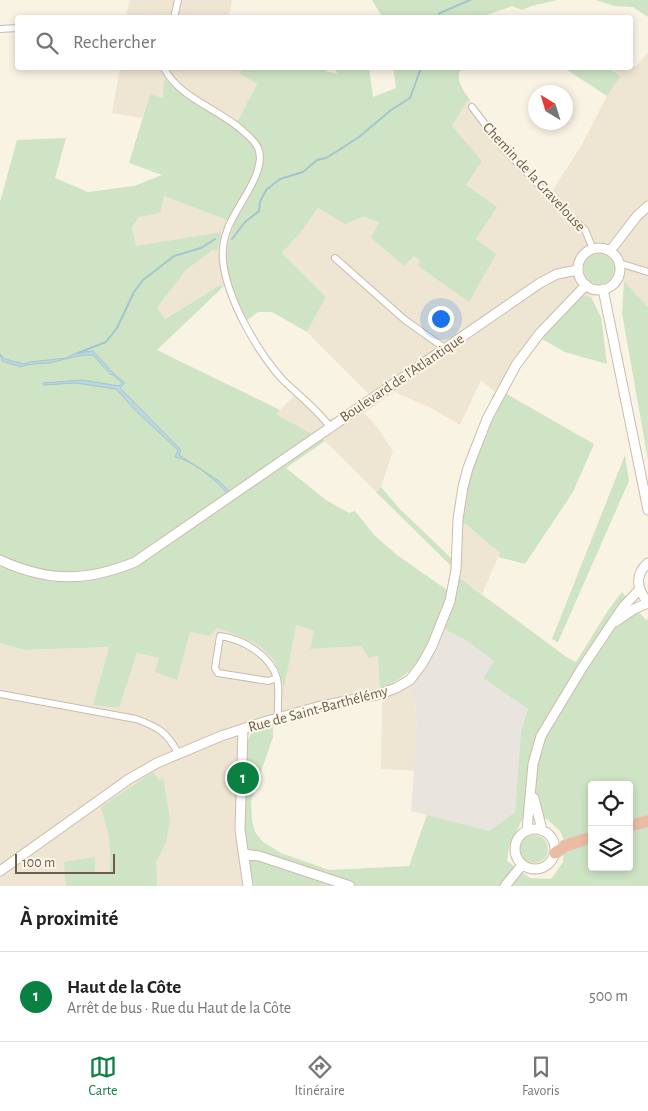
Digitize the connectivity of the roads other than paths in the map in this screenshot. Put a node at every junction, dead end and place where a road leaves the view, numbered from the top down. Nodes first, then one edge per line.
1 (178, 0) edge
2 (175, 15) edge
3 (15, 28) edge
4 (0, 29) edge
5 (165, 70) edge
6 (472, 107) dead end
7 (648, 206) edge
8 (593, 249) junction
9 (610, 251) junction
10 (335, 258) dead end
11 (619, 263) junction
12 (578, 270) junction
13 (648, 272) edge
14 (586, 286) junction
15 (604, 289) junction
16 (446, 349) junction
17 (330, 428) junction
18 (648, 510) edge
19 (0, 560) edge
20 (648, 563) edge
21 (639, 590) junction
22 (648, 603) edge
23 (612, 623) junction
24 (277, 678) junction
25 (0, 694) edge
26 (278, 717) junction
27 (243, 729) junction
28 (178, 753) junction
29 (532, 788) junction
30 (648, 821) edge
31 (633, 825) edge
32 (527, 830) junction
33 (542, 830) junction
34 (588, 838) edge
35 (555, 852) junction
36 (242, 854) junction
37 (522, 865) junction
38 (0, 871) edge
39 (248, 886) edge
40 (350, 886) edge
41 (505, 886) edge

1 - 2 street
3 - 4 street
5 - 17 street
6 - 8 street, Chemin de la Gravelouse
7 - 9 main road
8 - 9 main road
8 - 12 main road
9 - 11 main road
10 - 16 street
11 - 13 street
11 - 15 main road
12 - 14 main road
12 - 16 main road, Boulevard de l'Atlantique
14 - 15 main road
14 - 26 main road, Rue de Saint-Barthélémy
15 - 18 main road
16 - 17 main road, Boulevard de l'Atlantique
17 - 19 main road, Boulevard de l'Atlantique
20 - 21 main road
21 - 22 main road
21 - 23 main road
22 - 23 main road
23 - 29 main road
24 - 24 street
24 - 26 street
25 - 28 street
26 - 27 main road, Rue de Saint-Barthélémy
27 - 28 main road, Rue de Saint-Barthélémy
27 - 36 main road
28 - 38 main road, Rue de Saint-Barthélémy
29 - 32 main road
29 - 33 main road
30 - 31 highway
32 - 33 main road
32 - 37 main road
33 - 35 main road
34 - 35 highway
35 - 37 main road
36 - 39 main road
36 - 40 main road
37 - 41 main road

